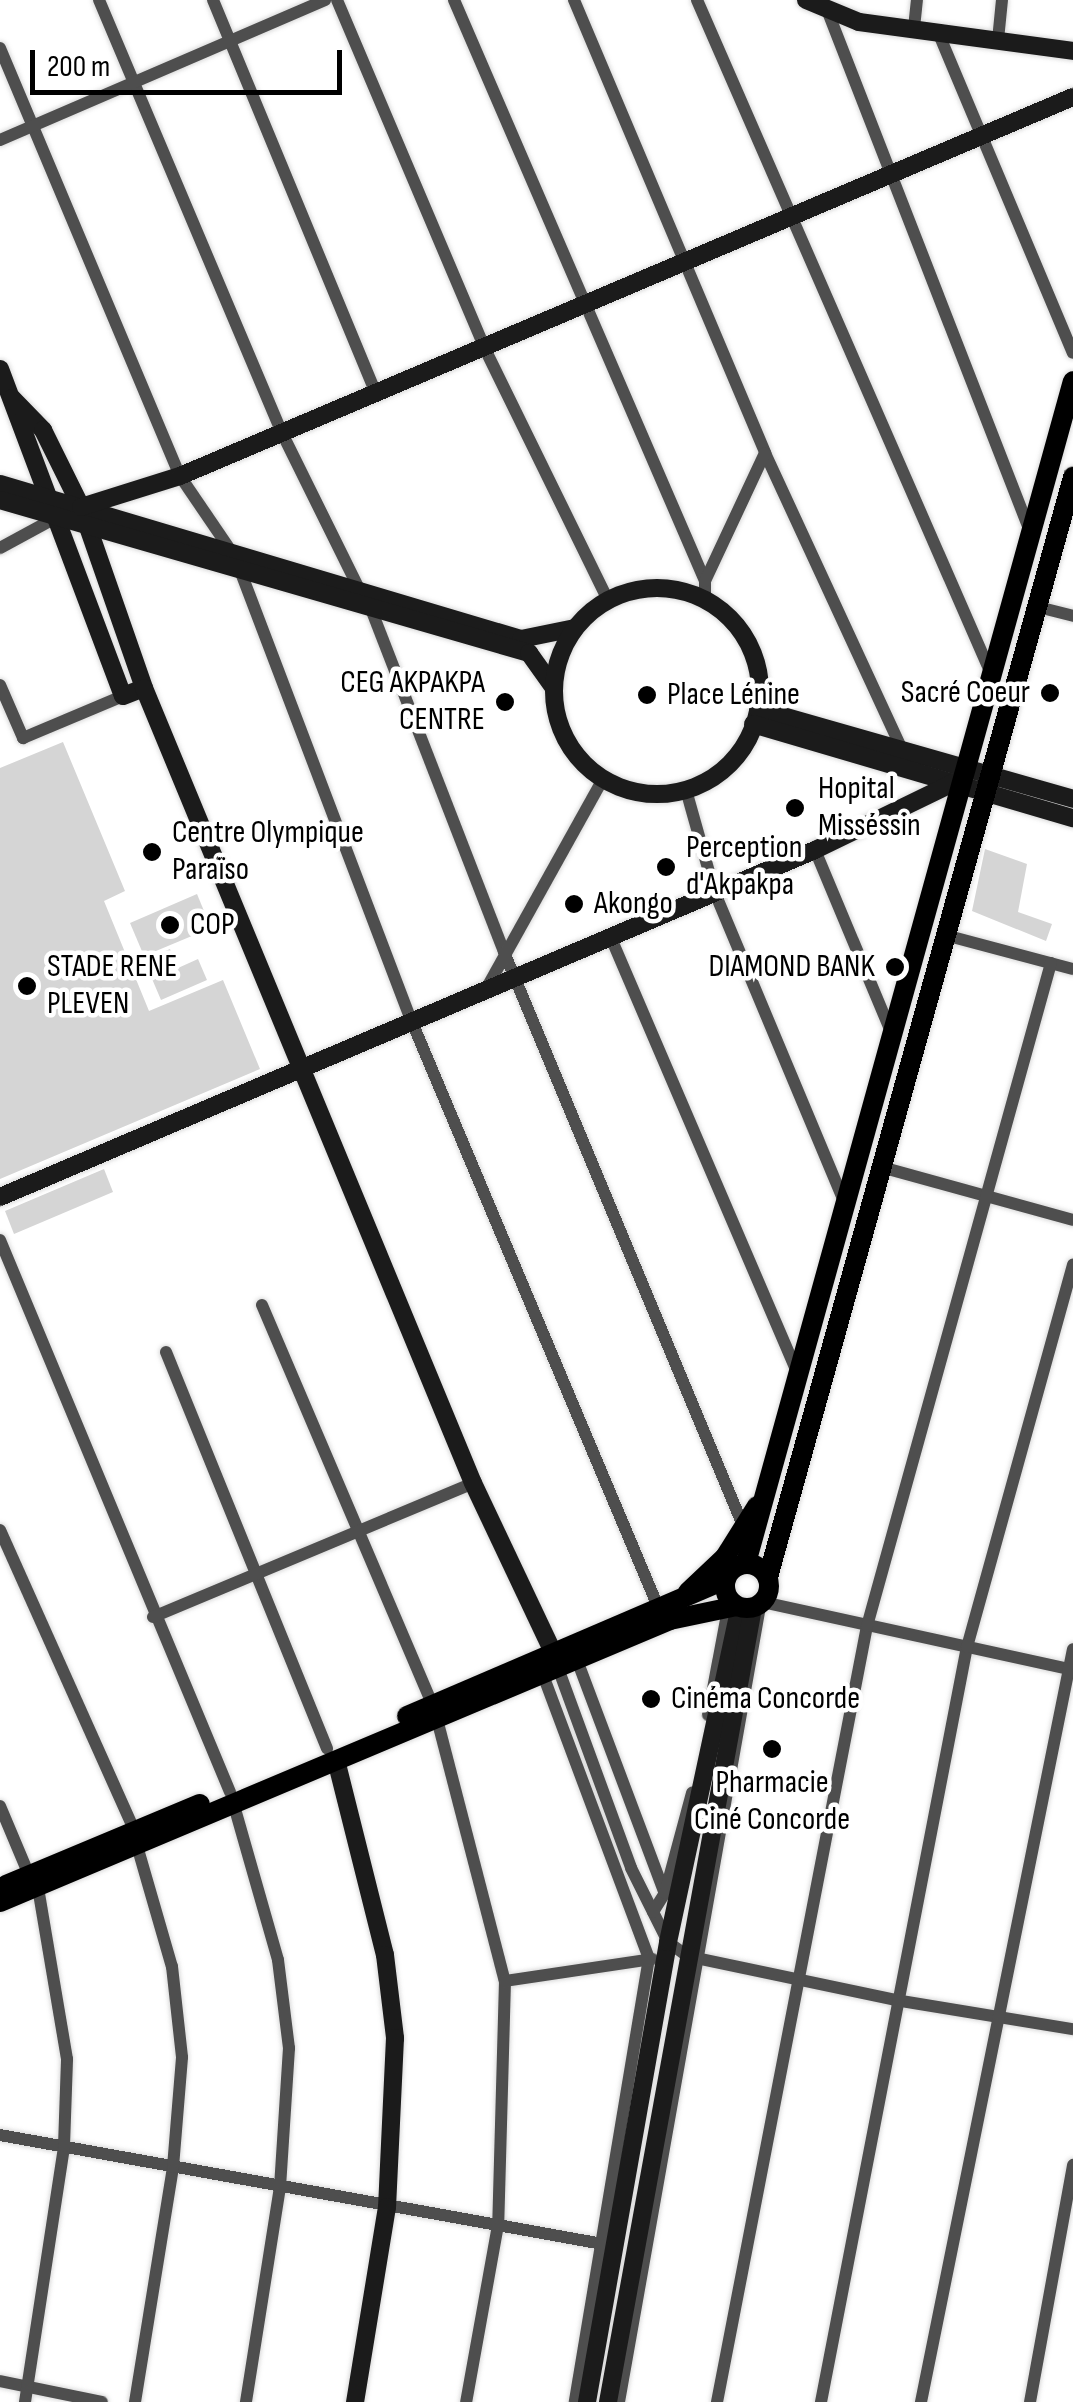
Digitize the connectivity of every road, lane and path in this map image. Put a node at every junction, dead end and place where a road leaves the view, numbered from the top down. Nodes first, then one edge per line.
1 (100, 0) edge
2 (213, 0) edge
3 (325, 0) edge
4 (336, 0) edge
5 (454, 0) edge
6 (574, 0) edge
7 (697, 0) edge
8 (806, 0) edge
9 (916, 0) edge
10 (1002, 0) edge
11 (827, 5) edge
12 (914, 28) junction
13 (938, 32) junction
14 (998, 40) junction
15 (230, 41) junction
16 (0, 48) edge
17 (1073, 51) edge
18 (134, 82) junction
19 (1073, 97) edge
20 (33, 126) junction
21 (982, 137) junction
22 (0, 140) edge
23 (890, 176) junction
24 (790, 218) junction
25 (685, 262) junction
26 (585, 304) junction
27 (484, 347) junction
28 (1073, 352) edge
29 (0, 368) edge
30 (1073, 382) edge
31 (376, 393) junction
32 (12, 398) junction
33 (282, 432) junction
34 (765, 453) junction
35 (180, 476) junction
36 (1073, 477) edge
37 (0, 484) edge
38 (1014, 492) junction
39 (50, 498) junction
40 (1040, 498) junction
41 (0, 500) edge
42 (1066, 505) junction
43 (81, 507) junction
44 (57, 517) junction
45 (89, 529) junction
46 (1031, 535) junction
47 (0, 548) edge
48 (230, 551) junction
49 (240, 570) junction
50 (360, 589) junction
51 (705, 590) junction
52 (608, 600) junction
53 (1038, 607) junction
54 (370, 610) junction
55 (1073, 616) edge
56 (575, 628) junction
57 (994, 682) junction
58 (0, 684) edge
59 (144, 688) junction
60 (554, 688) junction
61 (123, 696) junction
62 (756, 717) junction
63 (901, 748) junction
64 (964, 778) junction
65 (603, 779) junction
66 (991, 784) junction
67 (686, 790) junction
68 (1073, 799) edge
69 (1073, 818) edge
70 (816, 850) junction
71 (716, 893) junction
72 (945, 935) junction
73 (611, 938) junction
74 (504, 952) junction
75 (1052, 963) junction
76 (1073, 969) edge
77 (515, 978) junction
78 (485, 991) junction
79 (412, 1022) junction
80 (892, 1034) junction
81 (302, 1069) junction
82 (881, 1167) junction
83 (986, 1196) junction
84 (0, 1197) edge
85 (846, 1207) junction
86 (1073, 1220) edge
87 (0, 1240) edge
88 (1073, 1264) edge
89 (262, 1306) dead end
90 (166, 1352) dead end
91 (799, 1378) junction
92 (775, 1462) junction
93 (473, 1482) junction
94 (744, 1528) junction
95 (0, 1530) edge
96 (358, 1531) junction
97 (746, 1563) junction
98 (256, 1574) junction
99 (768, 1577) junction
100 (726, 1580) junction
101 (668, 1605) junction
102 (747, 1605) junction
103 (152, 1617) junction
104 (867, 1626) junction
105 (967, 1647) junction
106 (1073, 1649) edge
107 (558, 1664) junction
108 (1070, 1669) edge
109 (435, 1712) junction
110 (332, 1754) junction
111 (232, 1798) junction
112 (0, 1806) edge
113 (136, 1837) junction
114 (33, 1881) junction
115 (0, 1887) edge
116 (665, 1893) junction
117 (0, 1902) edge
118 (653, 1912) junction
119 (675, 1916) junction
120 (693, 1935) junction
121 (661, 1954) junction
122 (693, 1957) junction
123 (798, 1975) junction
124 (505, 1981) junction
125 (895, 2000) junction
126 (995, 2019) junction
127 (1073, 2029) edge
128 (0, 2136) edge
129 (64, 2146) junction
130 (1073, 2165) edge
131 (173, 2167) junction
132 (280, 2188) junction
133 (387, 2207) junction
134 (498, 2225) junction
135 (603, 2244) junction
136 (0, 2382) edge
137 (28, 2387) junction
138 (24, 2402) edge
139 (102, 2402) edge
140 (135, 2402) edge
141 (246, 2402) edge
142 (355, 2402) edge
143 (466, 2402) edge
144 (575, 2402) edge
145 (588, 2402) edge
146 (608, 2402) edge
147 (619, 2402) edge
148 (716, 2402) edge
149 (821, 2402) edge
150 (920, 2402) edge
151 (1030, 2402) edge

1 - 18 street
2 - 15 street
3 - 15 street
4 - 27 street
5 - 26 street
6 - 25 street
7 - 24 street
8 - 11 street
9 - 12 street
10 - 14 street
11 - 12 street
11 - 23 street
12 - 13 street
13 - 14 street
13 - 21 street
14 - 17 street
15 - 18 street
15 - 31 street
16 - 20 street
18 - 20 street
18 - 33 street
19 - 21 street
20 - 22 street
20 - 35 street
21 - 23 street
21 - 28 street
23 - 24 street
23 - 38 street
24 - 25 street
24 - 57 street
25 - 26 street
25 - 34 street
26 - 27 street
26 - 51 street
27 - 31 street
27 - 52 street
29 - 32 street
30 - 40 main road
31 - 33 street
32 - 39 street
32 - 43 street
33 - 35 street
33 - 50 street
34 - 51 street
34 - 63 street
35 - 43 street
35 - 48 street
36 - 42 main road
37 - 39 street
38 - 40 street
38 - 46 street
39 - 43 street
39 - 44 street
40 - 42 street
40 - 46 main road
41 - 44 street
42 - 53 main road
43 - 45 street
43 - 48 street
44 - 45 street
44 - 47 street
44 - 61 street
45 - 49 street
45 - 59 street
46 - 57 main road
48 - 50 street
49 - 54 street
49 - 79 street
50 - 56 street
51 - 52 street
51 - 62 street
52 - 56 street
53 - 55 street
53 - 66 main road
54 - 60 street
54 - 74 street
56 - 60 street
57 - 64 main road
58 - 61 street
59 - 61 street
59 - 81 street
60 - 65 street
62 - 63 street
62 - 64 street
62 - 67 street
63 - 64 street
64 - 66 street
64 - 70 street
64 - 80 main road
65 - 67 street
65 - 74 street
66 - 68 street
66 - 69 street
66 - 72 main road
67 - 71 street
70 - 71 street
70 - 80 street
71 - 73 street
71 - 85 street
72 - 75 street
72 - 82 main road
73 - 77 street
73 - 91 street
74 - 77 street
74 - 78 street
75 - 76 street
75 - 83 street
77 - 78 street
77 - 94 street
78 - 79 street
79 - 81 street
79 - 101 street
80 - 85 main road
81 - 84 street
81 - 93 street
82 - 83 street
82 - 99 main road
83 - 86 street
83 - 104 street
85 - 91 main road
87 - 103 street
88 - 105 street
89 - 96 street
90 - 98 street
91 - 92 main road
92 - 94 main road
92 - 97 main road
93 - 96 street
93 - 107 street
94 - 101 main road
95 - 113 street
96 - 98 street
96 - 109 street
97 - 99 main road
97 - 100 main road
98 - 103 street
98 - 110 street
99 - 102 main road
100 - 101 main road
100 - 102 main road
101 - 107 main road
102 - 104 street
102 - 107 main road
102 - 116 street
102 - 119 street
102 - 120 street
102 - 122 street
103 - 111 street
104 - 105 street
104 - 123 street
105 - 108 street
105 - 125 street
106 - 108 street
107 - 109 main road
107 - 116 street
107 - 118 street
107 - 121 street
108 - 126 street
109 - 110 main road
109 - 124 street
110 - 111 main road
110 - 133 street
111 - 113 main road
111 - 132 street
112 - 114 street
113 - 114 main road
113 - 131 street
114 - 115 main road
114 - 117 main road
114 - 129 street
116 - 118 street
116 - 119 street
118 - 121 street
119 - 120 street
119 - 121 street
120 - 122 street
121 - 122 street
121 - 124 street
121 - 135 street
121 - 145 street
122 - 123 street
122 - 146 street
122 - 147 street
123 - 125 street
123 - 148 street
124 - 134 street
125 - 126 street
125 - 149 street
126 - 127 street
126 - 150 street
128 - 129 street
129 - 131 street
129 - 137 street
130 - 151 street
131 - 132 street
131 - 140 street
132 - 133 street
132 - 141 street
133 - 134 street
133 - 142 street
134 - 135 street
134 - 143 street
135 - 144 street
136 - 137 street
137 - 138 street
137 - 139 street

